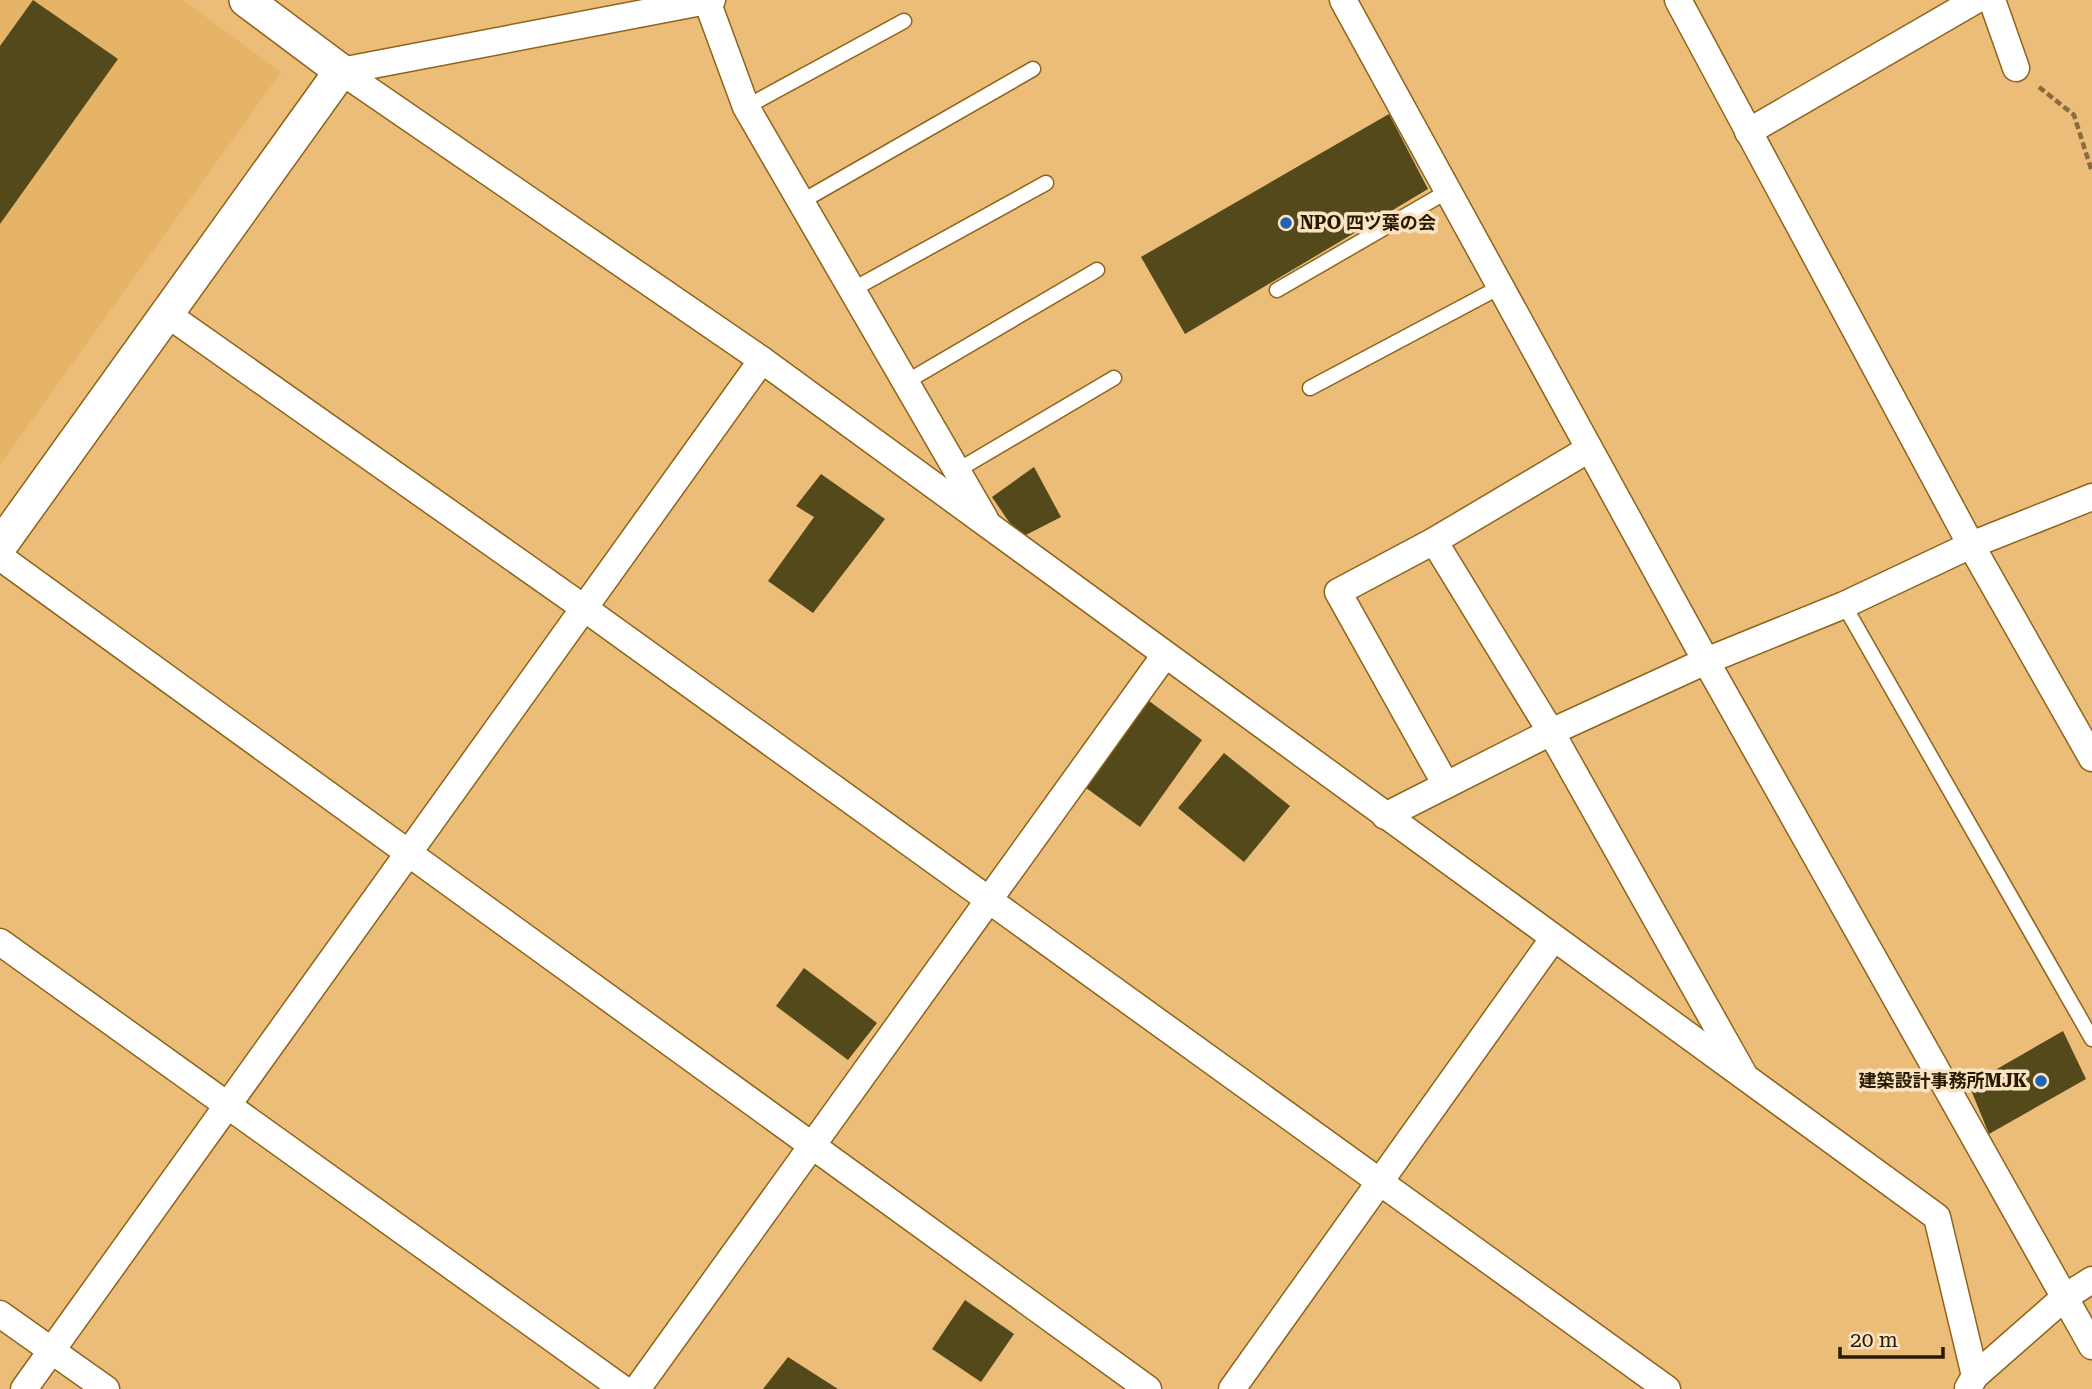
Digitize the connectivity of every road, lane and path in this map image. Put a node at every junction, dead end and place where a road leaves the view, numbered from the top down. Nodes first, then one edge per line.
1 (246, 0) edge
2 (712, 0) edge
3 (1343, 0) edge
4 (1678, 0) edge
5 (707, 1) edge
6 (1995, 2) edge
7 (904, 21) dead end
8 (2016, 68) joint
9 (1033, 69) dead end
10 (341, 71) junction
11 (746, 107) junction
12 (1748, 132) junction
13 (2092, 172) edge
14 (1046, 183) dead end
15 (1448, 191) junction
16 (799, 204) junction
17 (1097, 270) dead end
18 (1500, 287) junction
19 (1277, 290) dead end
20 (850, 291) junction
21 (167, 314) junction
22 (762, 360) junction
23 (1114, 378) dead end
24 (906, 382) junction
25 (1310, 388) dead end
26 (1589, 449) junction
27 (958, 470) junction
28 (2092, 497) edge
29 (988, 525) junction
30 (1434, 541) junction
31 (1971, 545) junction
32 (0, 546) edge
33 (0, 557) edge
34 (1844, 605) junction
35 (584, 608) junction
36 (1165, 655) junction
37 (1706, 661) junction
38 (1550, 732) junction
39 (2092, 758) edge
40 (1446, 785) junction
41 (1385, 816) junction
42 (408, 853) junction
43 (989, 900) junction
44 (1553, 939) junction
45 (0, 942) edge
46 (2092, 1039) edge
47 (1748, 1080) junction
48 (228, 1105) junction
49 (812, 1146) junction
50 (1381, 1180) junction
51 (2092, 1280) edge
52 (2065, 1297) junction
53 (0, 1314) edge
54 (2092, 1346) edge
55 (52, 1350) junction
56 (1971, 1382) edge
57 (24, 1389) edge
58 (106, 1389) edge
59 (623, 1389) edge
60 (637, 1389) edge
61 (1148, 1389) edge
62 (1232, 1389) edge
63 (1667, 1389) edge

1 - 10 street
2 - 5 street
3 - 15 street
4 - 12 street
5 - 10 street
5 - 11 street
6 - 8 street
6 - 12 street
7 - 11 lane
8 - 13 path
9 - 16 lane
10 - 21 street
10 - 22 street
11 - 16 street
12 - 31 street
14 - 20 lane
15 - 18 street
15 - 19 lane
16 - 20 street
17 - 24 lane
18 - 25 lane
18 - 26 street
20 - 24 street
21 - 32 street
21 - 35 street
22 - 29 street
22 - 35 street
23 - 27 lane
24 - 27 street
26 - 30 street
26 - 37 street
27 - 29 street
28 - 31 street
29 - 36 street
30 - 38 street
30 - 40 street
31 - 34 street
31 - 39 street
33 - 42 street
34 - 37 street
34 - 46 lane
35 - 42 street
35 - 43 street
36 - 41 street
36 - 43 street
37 - 38 street
37 - 52 street
38 - 40 street
38 - 47 street
40 - 41 street
41 - 44 street
42 - 48 street
42 - 49 street
43 - 49 street
43 - 50 street
44 - 47 street
44 - 50 street
45 - 48 street
47 - 56 street
48 - 55 street
48 - 59 street
49 - 60 street
49 - 61 street
50 - 62 street
50 - 63 street
51 - 52 street
52 - 54 street
52 - 56 street
53 - 55 street
55 - 57 street
55 - 58 street

